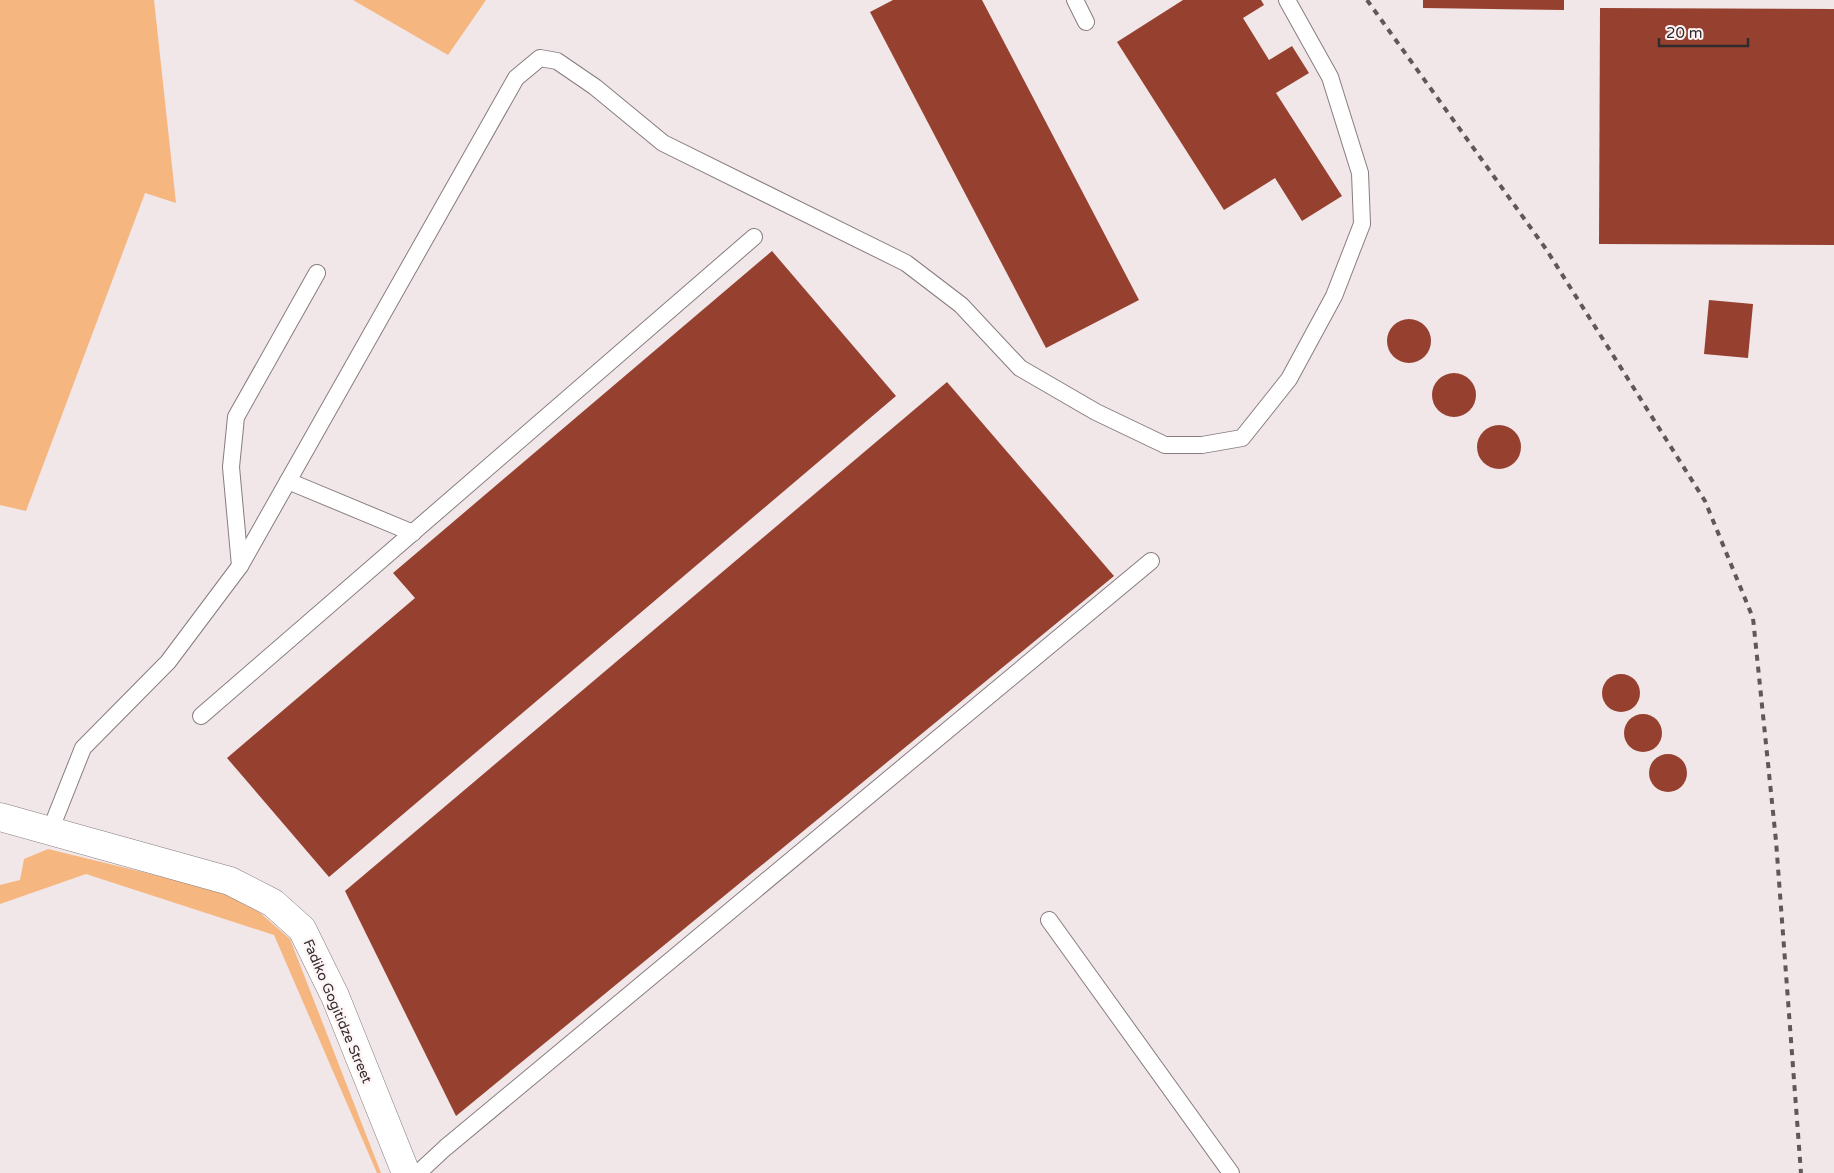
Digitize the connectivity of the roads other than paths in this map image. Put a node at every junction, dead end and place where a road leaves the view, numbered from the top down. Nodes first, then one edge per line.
1 (1075, 0) edge
2 (1287, 0) edge
3 (1086, 22) dead end
4 (754, 238) dead end
5 (317, 273) dead end
6 (288, 481) junction
7 (413, 533) junction
8 (1151, 561) dead end
9 (240, 566) junction
10 (201, 716) dead end
11 (0, 817) edge
12 (50, 831) junction
13 (1049, 920) dead end
14 (406, 1173) edge
15 (418, 1173) edge
16 (1231, 1173) edge

1 - 3 lane
2 - 6 lane
4 - 7 lane
5 - 9 lane
6 - 7 lane
6 - 9 lane
7 - 10 lane
8 - 15 lane
9 - 12 lane
11 - 12 street, Fadiko Gogitidze Street
12 - 14 street, Fadiko Gogitidze Street
13 - 16 lane

